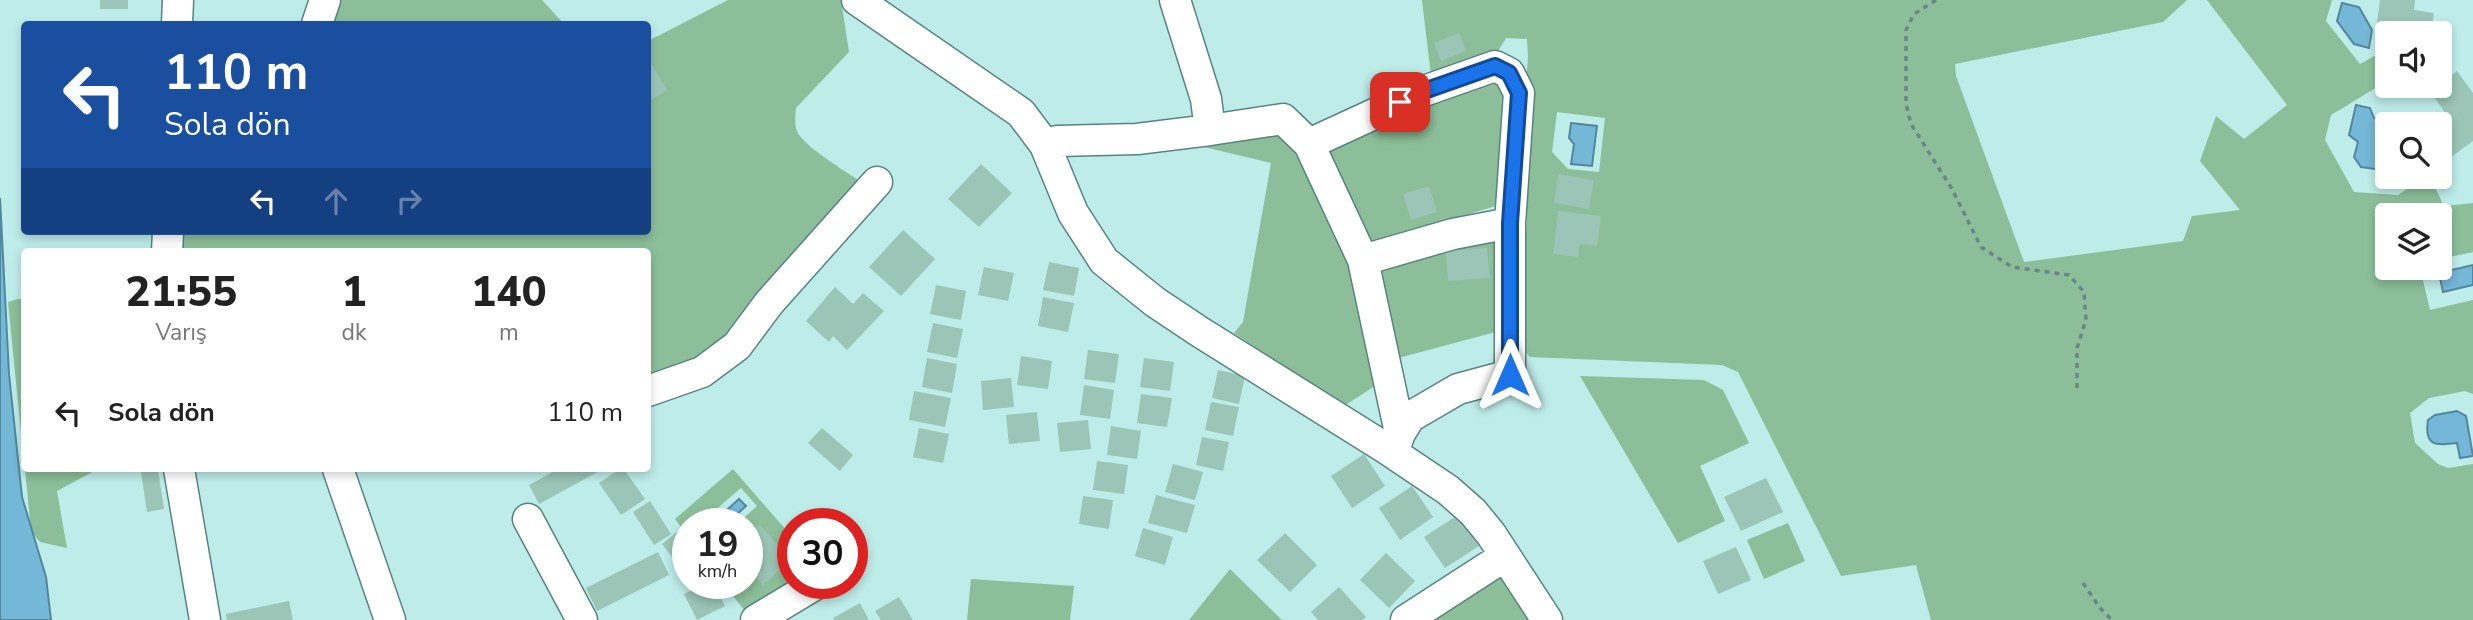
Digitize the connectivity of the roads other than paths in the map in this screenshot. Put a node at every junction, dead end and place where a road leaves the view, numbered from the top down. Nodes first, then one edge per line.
1 (178, 0) edge
2 (325, 0) edge
3 (857, 0) edge
4 (1175, 0) edge
5 (177, 21) edge
6 (318, 21) edge
7 (1210, 130) junction
8 (1045, 145) junction
9 (1309, 145) junction
10 (877, 182) dead end
11 (1510, 223) junction
12 (1363, 260) junction
13 (651, 390) edge
14 (1396, 443) junction
15 (180, 472) edge
16 (339, 472) edge
17 (528, 519) dead end
18 (1505, 556) junction
19 (791, 599) edge
20 (205, 620) edge
21 (390, 620) edge
22 (582, 620) edge
23 (756, 620) edge
24 (1406, 620) edge
25 (1547, 620) edge

1 - 5 street
2 - 6 street
3 - 8 street
4 - 7 street
7 - 8 street
7 - 9 street
8 - 14 street
9 - 11 street
9 - 12 street
10 - 13 street
11 - 12 street
11 - 14 street
12 - 14 street
14 - 18 street
15 - 20 street
16 - 21 street
17 - 22 street
18 - 24 street
18 - 25 street
19 - 23 street

